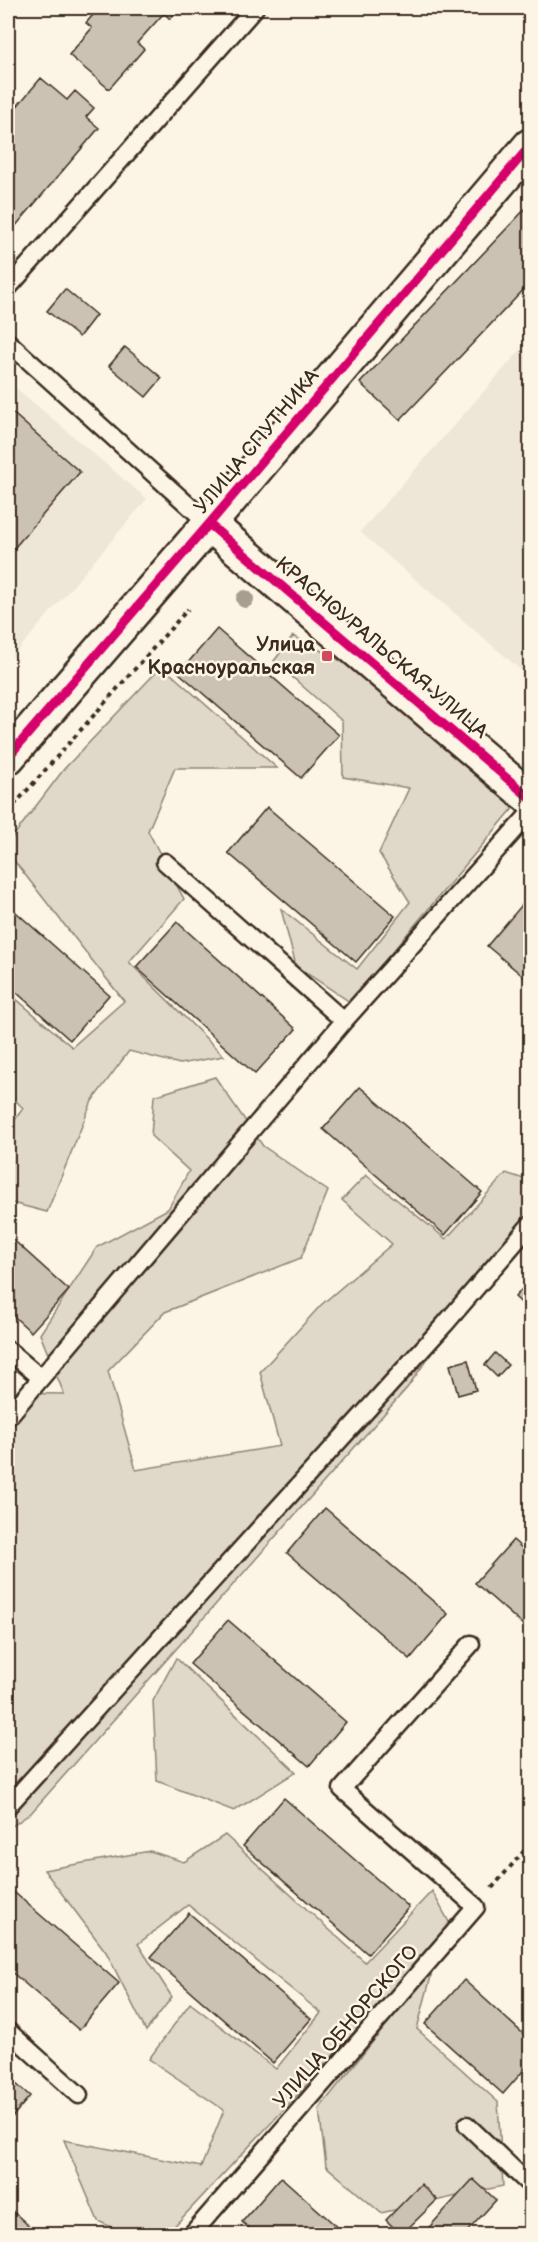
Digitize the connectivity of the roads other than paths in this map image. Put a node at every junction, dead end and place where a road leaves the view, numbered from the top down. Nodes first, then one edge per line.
1 (255, 8) edge
2 (531, 146) edge
3 (8, 288) edge
4 (8, 342) edge
5 (209, 524) junction
6 (8, 757) edge
7 (531, 798) edge
8 (531, 813) edge
9 (165, 862) dead end
10 (344, 1021) junction
11 (531, 1225) edge
12 (8, 1350) edge
13 (41, 1378) junction
14 (8, 1418) edge
15 (471, 1644) dead end
16 (8, 1806) edge
17 (8, 2031) edge
18 (79, 2095) dead end
19 (466, 2125) dead end
20 (531, 2185) edge
21 (192, 2235) edge

1 - 3 lane
2 - 5 street, УЛИЦА СПУТНИКА
4 - 5 lane
5 - 6 street, УЛИЦА СПУТНИКА
5 - 7 street, КРАСНОУРАЛЬСКАЯ УЛИЦА
8 - 10 lane
9 - 10 lane
10 - 13 lane
11 - 16 lane
12 - 13 lane
13 - 14 lane
15 - 21 lane, УЛИЦА ОБНОРСКОГО
17 - 18 lane
19 - 20 lane

